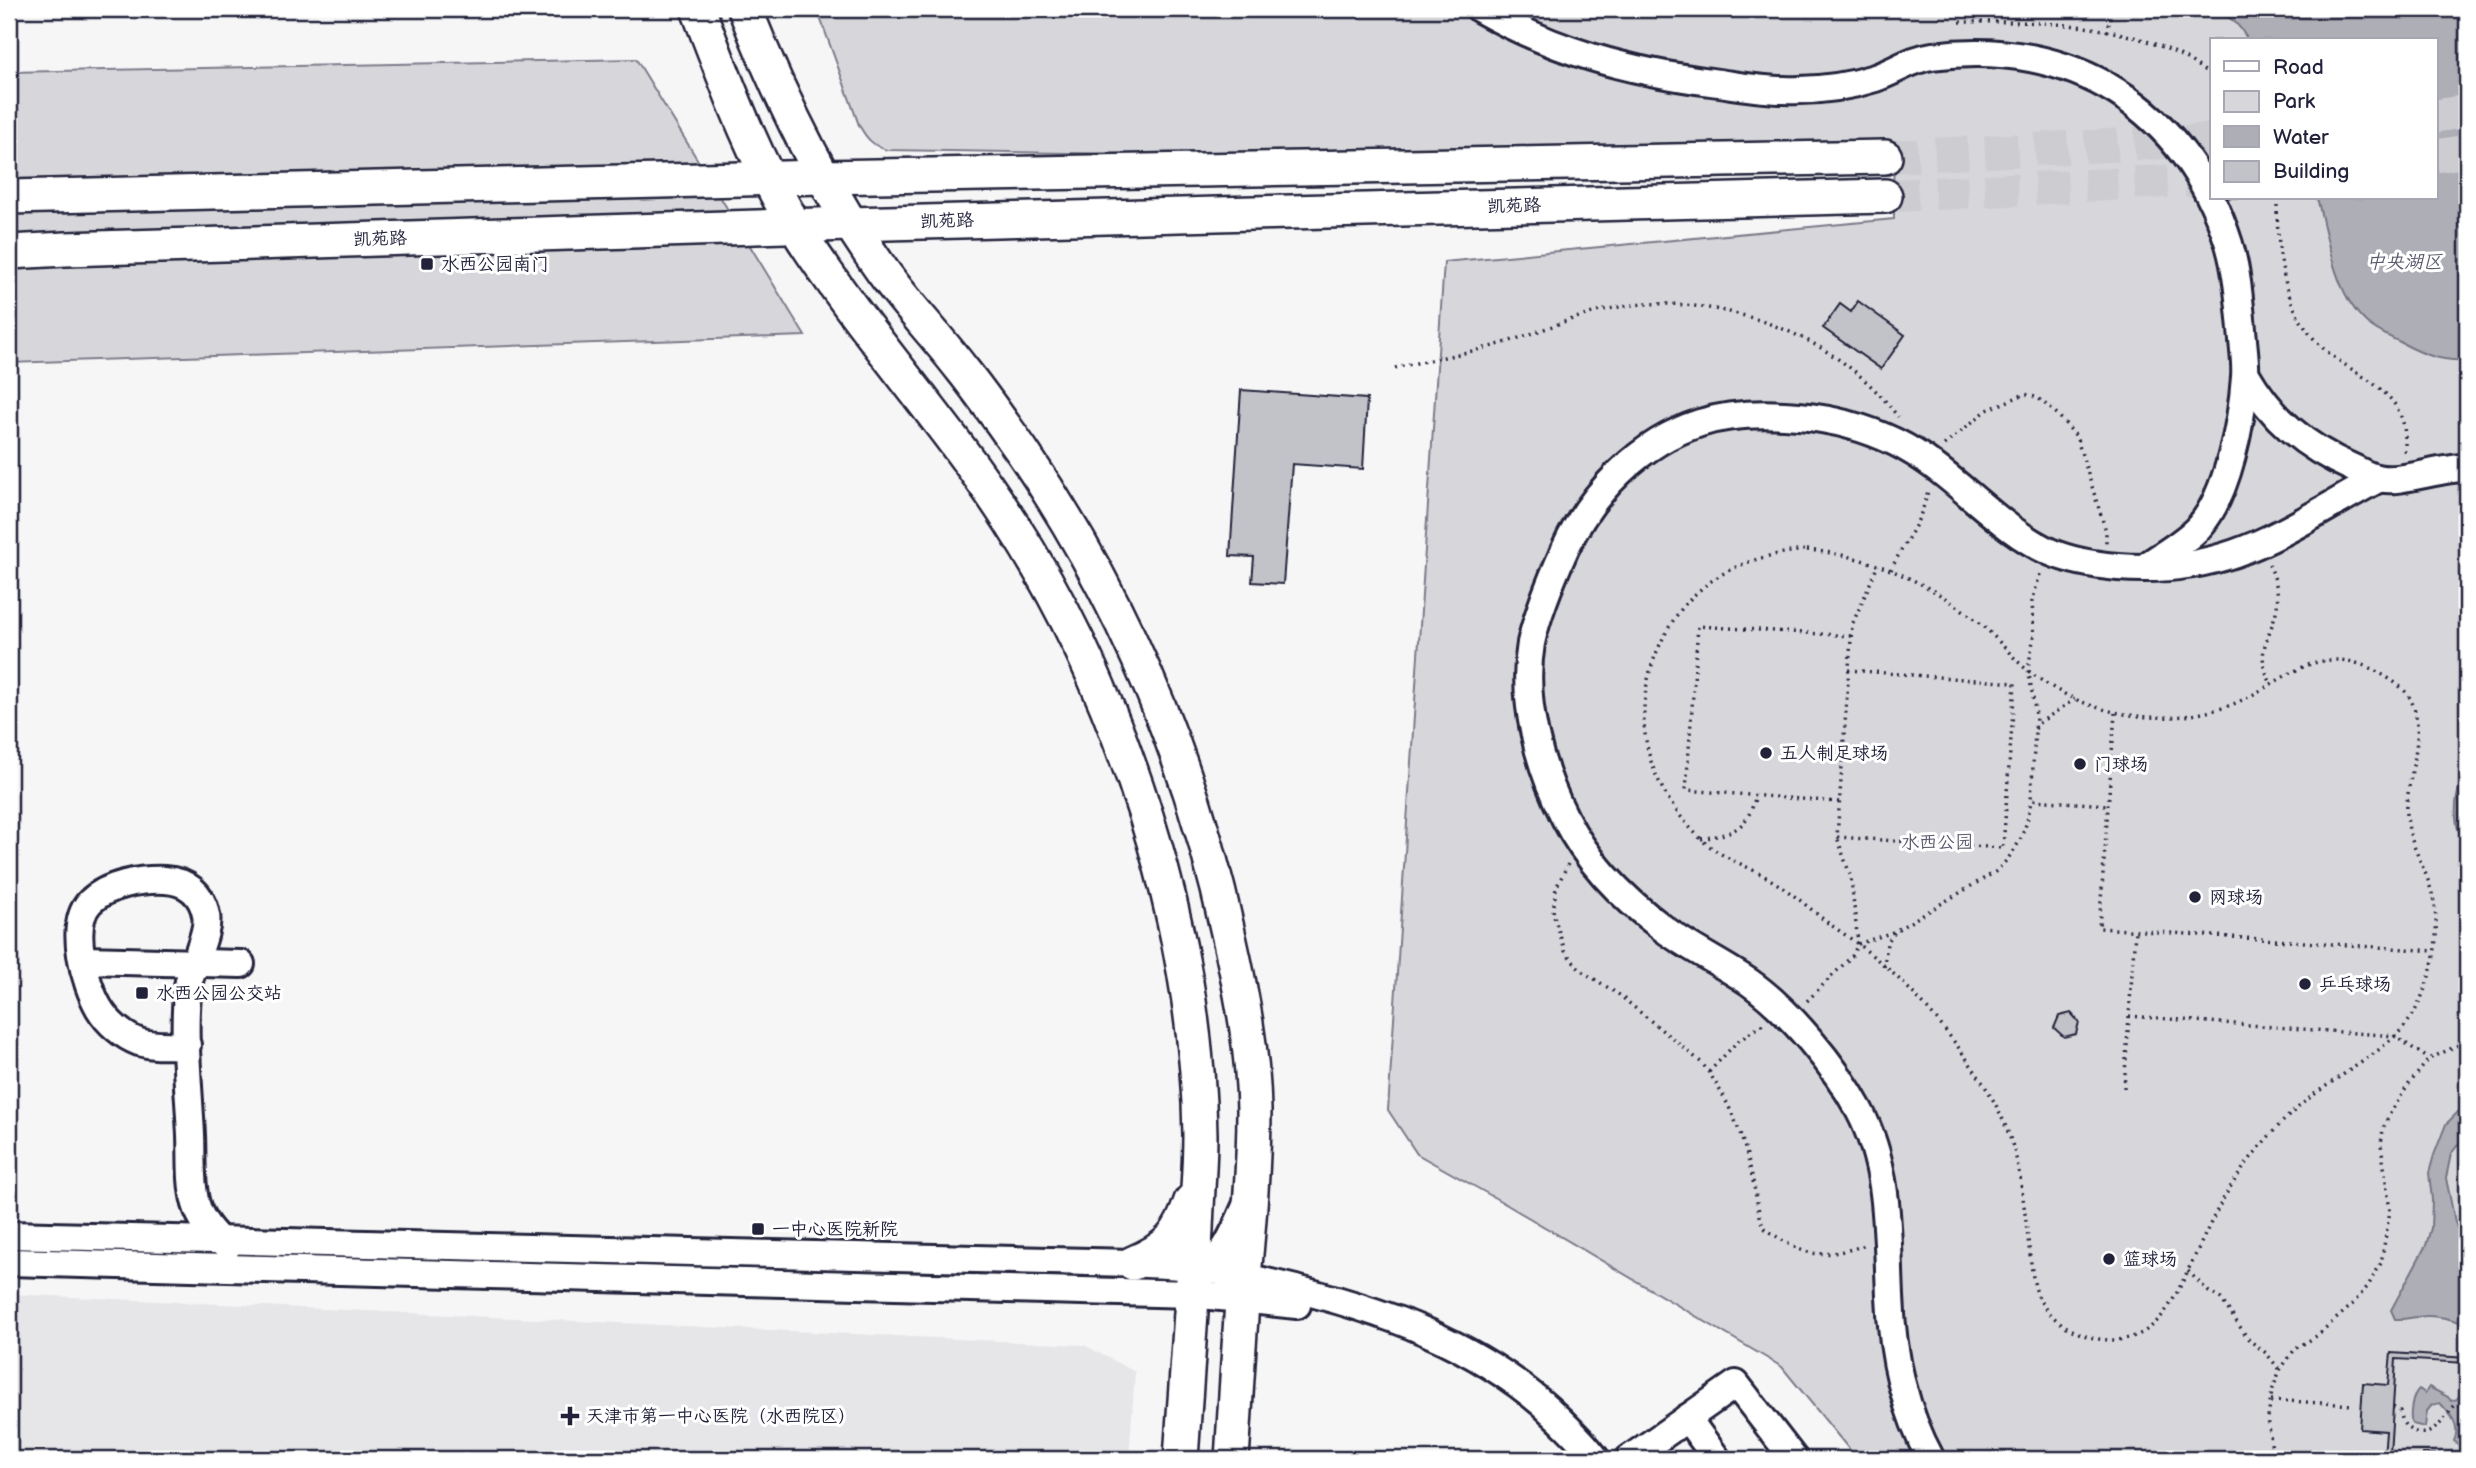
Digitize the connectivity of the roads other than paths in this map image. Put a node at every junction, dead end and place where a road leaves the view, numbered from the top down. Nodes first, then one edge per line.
1 (698, 9) edge
2 (745, 9) edge
3 (1480, 9) edge
4 (1885, 157) tunnel mouth
5 (9, 175) edge
6 (822, 177) junction
7 (769, 178) junction
8 (685, 182) junction
9 (69, 195) junction
10 (1885, 196) tunnel mouth
11 (9, 197) edge
12 (2210, 198) edge
13 (2211, 200) edge
14 (800, 220) junction
15 (850, 223) junction
16 (9, 229) edge
17 (708, 229) junction
18 (65, 248) junction
19 (9, 252) edge
20 (883, 271) junction
21 (845, 299) junction
22 (2246, 374) junction
23 (2467, 468) edge
24 (2389, 478) junction
25 (2145, 567) junction
26 (83, 960) junction
27 (193, 963) junction
28 (241, 964) dead end
29 (187, 1045) junction
30 (1198, 1179) junction
31 (1253, 1183) junction
32 (9, 1235) edge
33 (220, 1241) junction
34 (9, 1262) edge
35 (264, 1268) junction
36 (1137, 1278) junction
37 (1197, 1278) junction
38 (1244, 1288) junction
39 (1687, 1419) junction
40 (1181, 1459) edge
41 (1231, 1459) edge
42 (1577, 1459) edge
43 (1596, 1459) edge
44 (1629, 1459) edge
45 (1717, 1459) edge
46 (1794, 1459) edge
47 (1931, 1459) edge

1 - 7 main road
2 - 6 main road
3 - 12 street
4 - 6 main road
5 - 9 main road
6 - 7 main road
6 - 15 main road
7 - 8 main road
7 - 14 main road
8 - 9 main road
8 - 14 main road
9 - 11 main road
10 - 15 main road, 凯苑路
13 - 22 street
14 - 15 main road, 凯苑路
14 - 17 main road, 凯苑路
14 - 20 main road
14 - 21 main road
15 - 20 main road
16 - 18 main road
17 - 18 main road, 凯苑路
17 - 21 main road
18 - 19 main road, 凯苑路
20 - 31 main road
21 - 30 main road
22 - 24 street
22 - 25 street
23 - 24 street
24 - 25 street
25 - 47 street
26 - 27 street
26 - 27 street
26 - 29 street
27 - 28 street
27 - 29 street
29 - 33 street
30 - 36 main road
30 - 37 main road
31 - 37 street
31 - 38 main road
32 - 33 street
33 - 35 street
33 - 36 street
34 - 35 street
35 - 36 street
36 - 37 street
37 - 38 street
37 - 40 main road
38 - 41 main road
38 - 42 street
38 - 43 street
39 - 44 street
39 - 45 street
39 - 46 street

